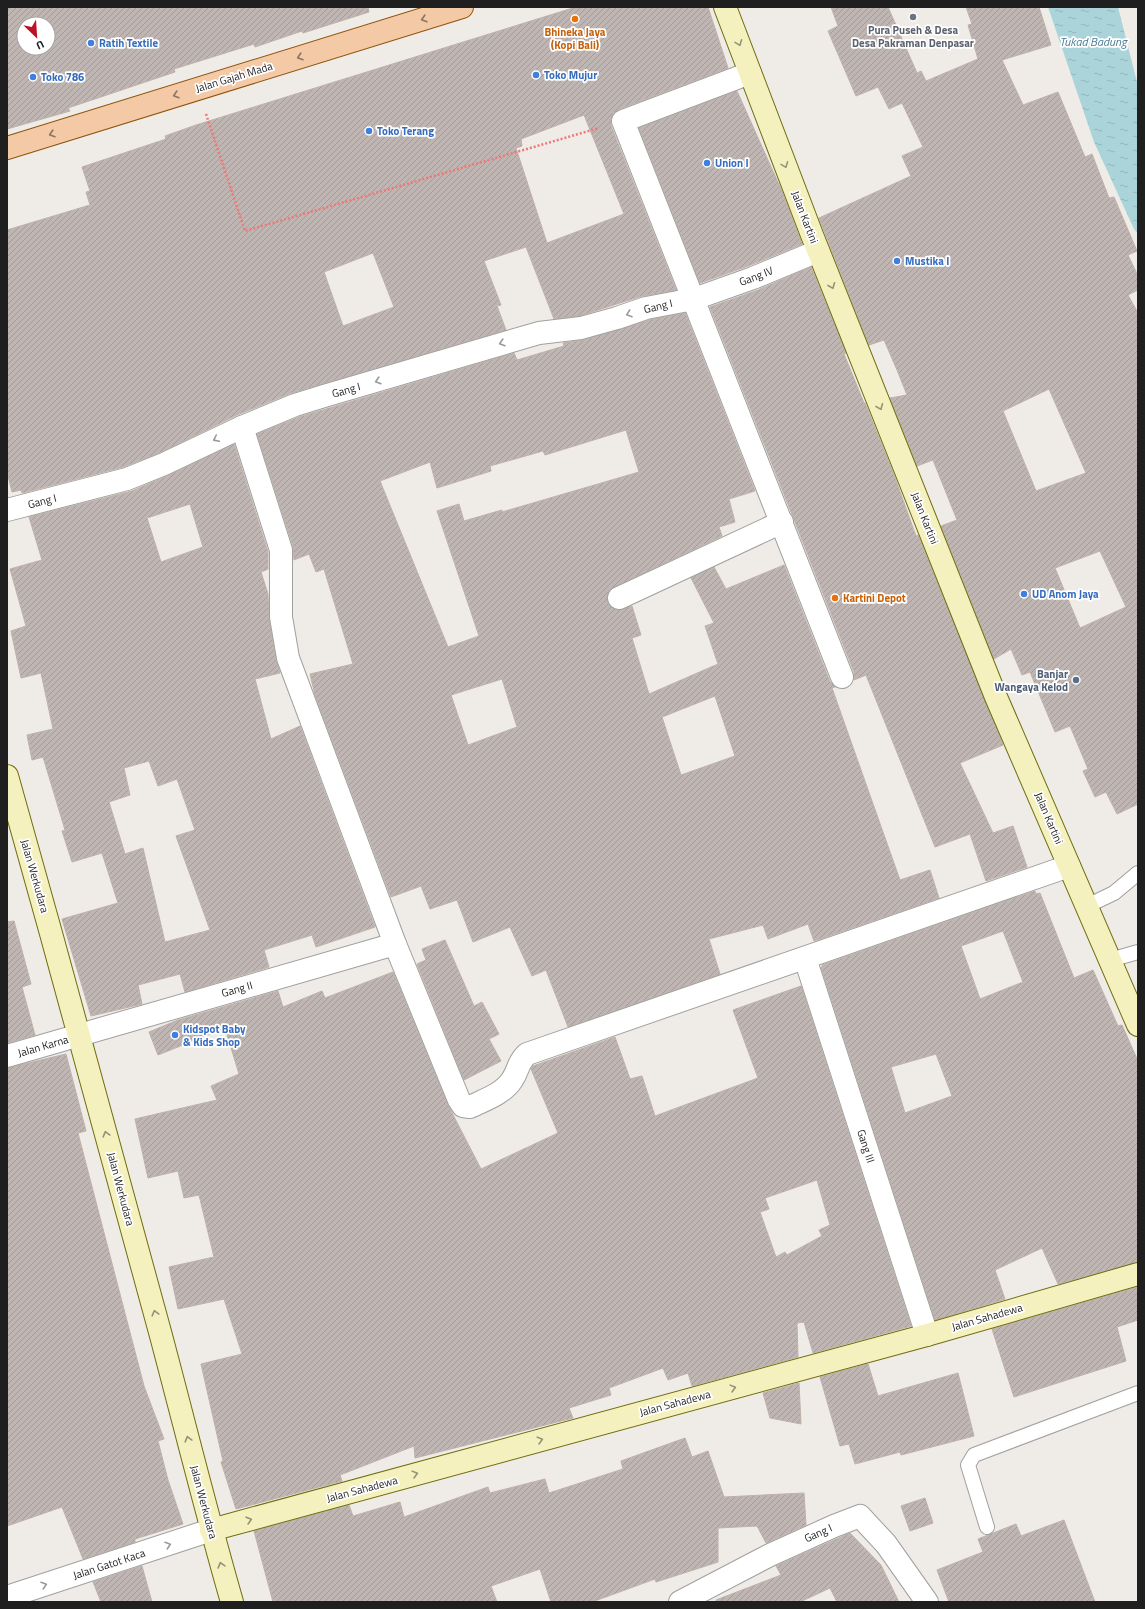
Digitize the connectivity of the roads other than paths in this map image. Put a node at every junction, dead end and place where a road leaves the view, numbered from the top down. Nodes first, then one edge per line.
1 (462, 7) edge
2 (724, 7) edge
3 (750, 73) junction
4 (7, 148) edge
5 (818, 251) junction
6 (694, 299) junction
7 (242, 427) junction
8 (7, 510) edge
9 (782, 522) junction
10 (619, 598) dead end
11 (842, 677) dead end
12 (7, 776) edge
13 (1069, 866) junction
14 (1138, 873) edge
15 (1087, 906) junction
16 (395, 944) junction
17 (1138, 952) edge
18 (805, 958) junction
19 (1110, 960) junction
20 (1138, 1024) edge
21 (79, 1036) junction
22 (7, 1056) edge
23 (1138, 1274) edge
24 (927, 1335) junction
25 (1138, 1394) edge
26 (987, 1527) dead end
27 (211, 1530) junction
28 (7, 1597) edge
29 (232, 1602) edge
30 (680, 1602) edge
31 (927, 1602) edge

1 -> 4 main road, Jalan Gajah Mada
2 -> 3 street, Jalan Kartini
3 -> 5 street, Jalan Kartini
3 - 6 street
5 - 6 street, Gang IV
5 -> 13 street, Jalan Kartini
6 -> 7 street, Gang I
6 - 9 street
7 -> 8 street, Gang I
7 - 16 street
9 - 10 street
9 - 11 street
12 - 21 street, Jalan Werkudara
13 - 15 street, Jalan Kartini
13 - 18 street
14 - 15 lane
15 - 19 street, Jalan Kartini
16 - 18 street
16 - 21 street, Gang II
17 - 19 lane
18 - 24 street, Gang III
19 - 20 street, Jalan Kartini
21 - 22 street, Jalan Karna
27 -> 21 street, Jalan Werkudara
23 - 24 street, Jalan Sahadewa
27 -> 24 street, Jalan Sahadewa
25 - 26 lane
28 -> 27 street, Jalan Gatot Kaca
29 -> 27 street, Jalan Werkudara
30 - 31 street, Gang I

